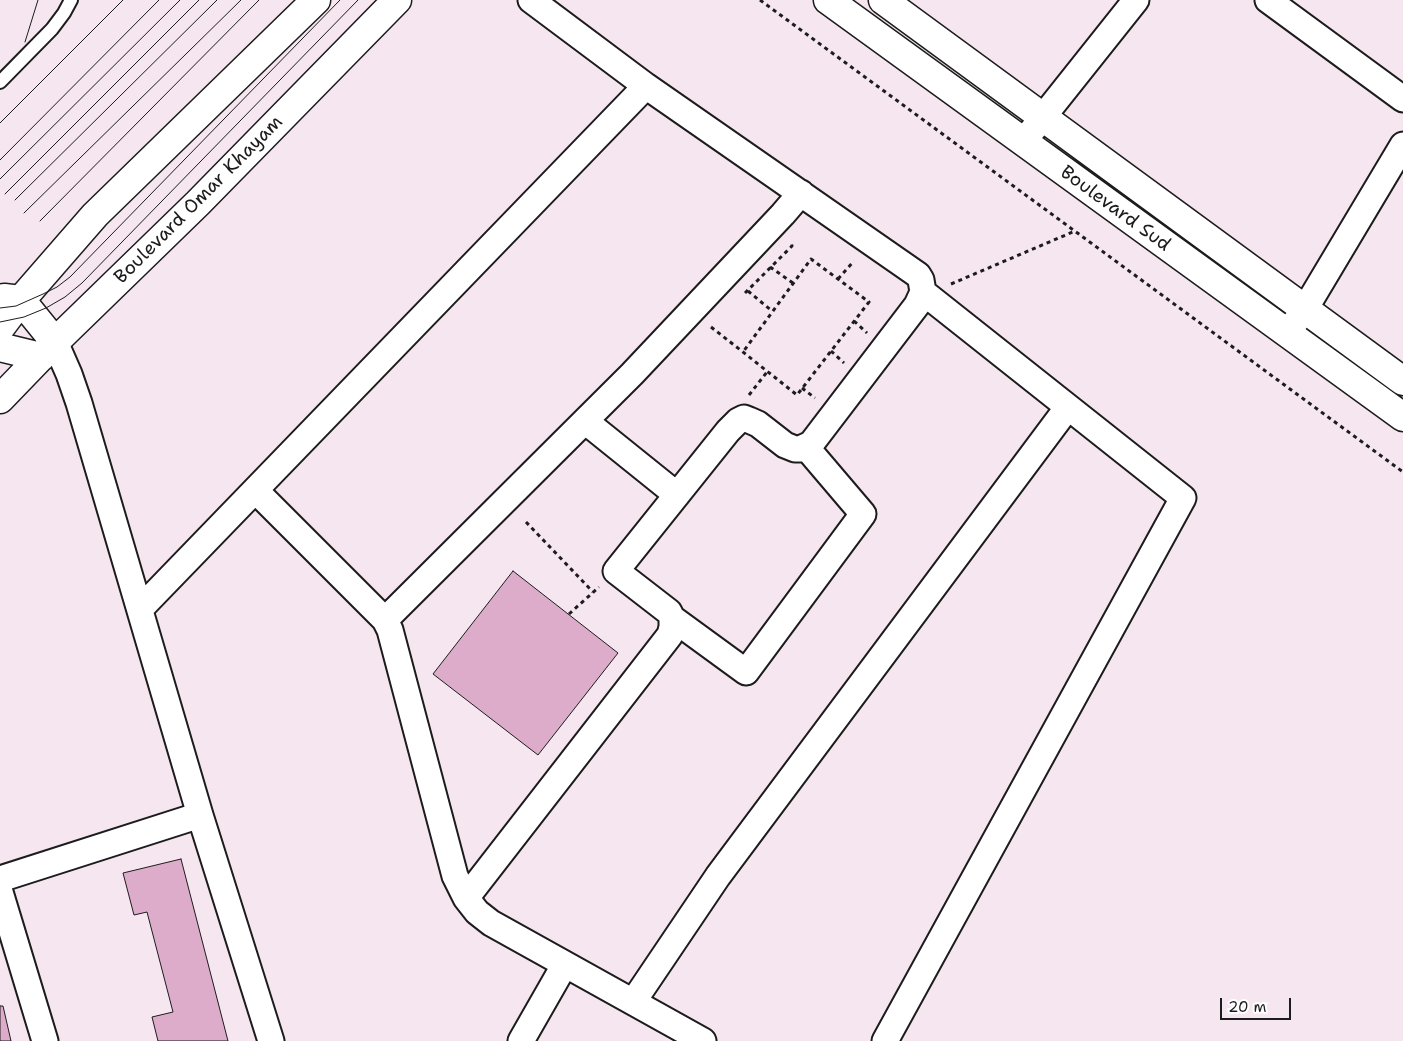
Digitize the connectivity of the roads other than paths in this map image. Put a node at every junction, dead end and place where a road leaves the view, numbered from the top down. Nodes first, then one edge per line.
1 (71, 0) edge
2 (316, 0) edge
3 (397, 0) edge
4 (531, 0) edge
5 (828, 0) edge
6 (883, 0) edge
7 (1136, 0) edge
8 (1268, 0) edge
9 (0, 82) edge
10 (646, 86) junction
11 (1403, 99) edge
12 (1042, 118) junction
13 (1023, 142) junction
14 (1403, 145) edge
15 (801, 193) junction
16 (922, 292) junction
17 (10, 298) edge
18 (1305, 309) junction
19 (0, 328) edge
20 (1287, 333) junction
21 (0, 347) edge
22 (48, 350) junction
23 (1403, 380) edge
24 (0, 399) edge
25 (1068, 407) junction
26 (1403, 417) edge
27 (585, 421) junction
28 (806, 447) junction
29 (256, 491) junction
30 (677, 495) junction
31 (140, 609) junction
32 (672, 618) junction
33 (385, 620) junction
34 (200, 815) junction
35 (0, 879) edge
36 (0, 892) edge
37 (466, 898) junction
38 (565, 964) junction
39 (632, 1002) junction
40 (44, 1041) edge
41 (271, 1041) edge
42 (521, 1041) edge
43 (703, 1041) edge
44 (885, 1041) edge

1 - 9 lane
2 - 17 main road
3 - 22 main road, Boulevard Omar Khayam
4 - 10 street
5 - 13 main road, Boulevard Sud
6 - 12 main road, Boulevard Sud
7 - 12 street
8 - 11 street
10 - 15 street
10 - 29 street
12 - 13 street
12 - 18 main road, Boulevard Sud
13 - 20 main road, Boulevard Sud
14 - 18 street
15 - 16 street
15 - 27 street
16 - 25 street
16 - 28 street
17 - 19 main road
17 - 22 main road
18 - 20 street
18 - 23 main road, Boulevard Sud
20 - 26 main road, Boulevard Sud
21 - 22 main road
22 - 24 main road, Boulevard Omar Khayam
22 - 31 street
25 - 39 street
25 - 44 street
27 - 30 street
27 - 33 street
28 - 30 street
28 - 32 street
29 - 31 street
29 - 33 street
30 - 32 street
31 - 34 street
32 - 37 street
33 - 37 street
34 - 35 street
34 - 41 street
36 - 40 street
37 - 38 street
38 - 39 street
38 - 42 street
39 - 43 street

